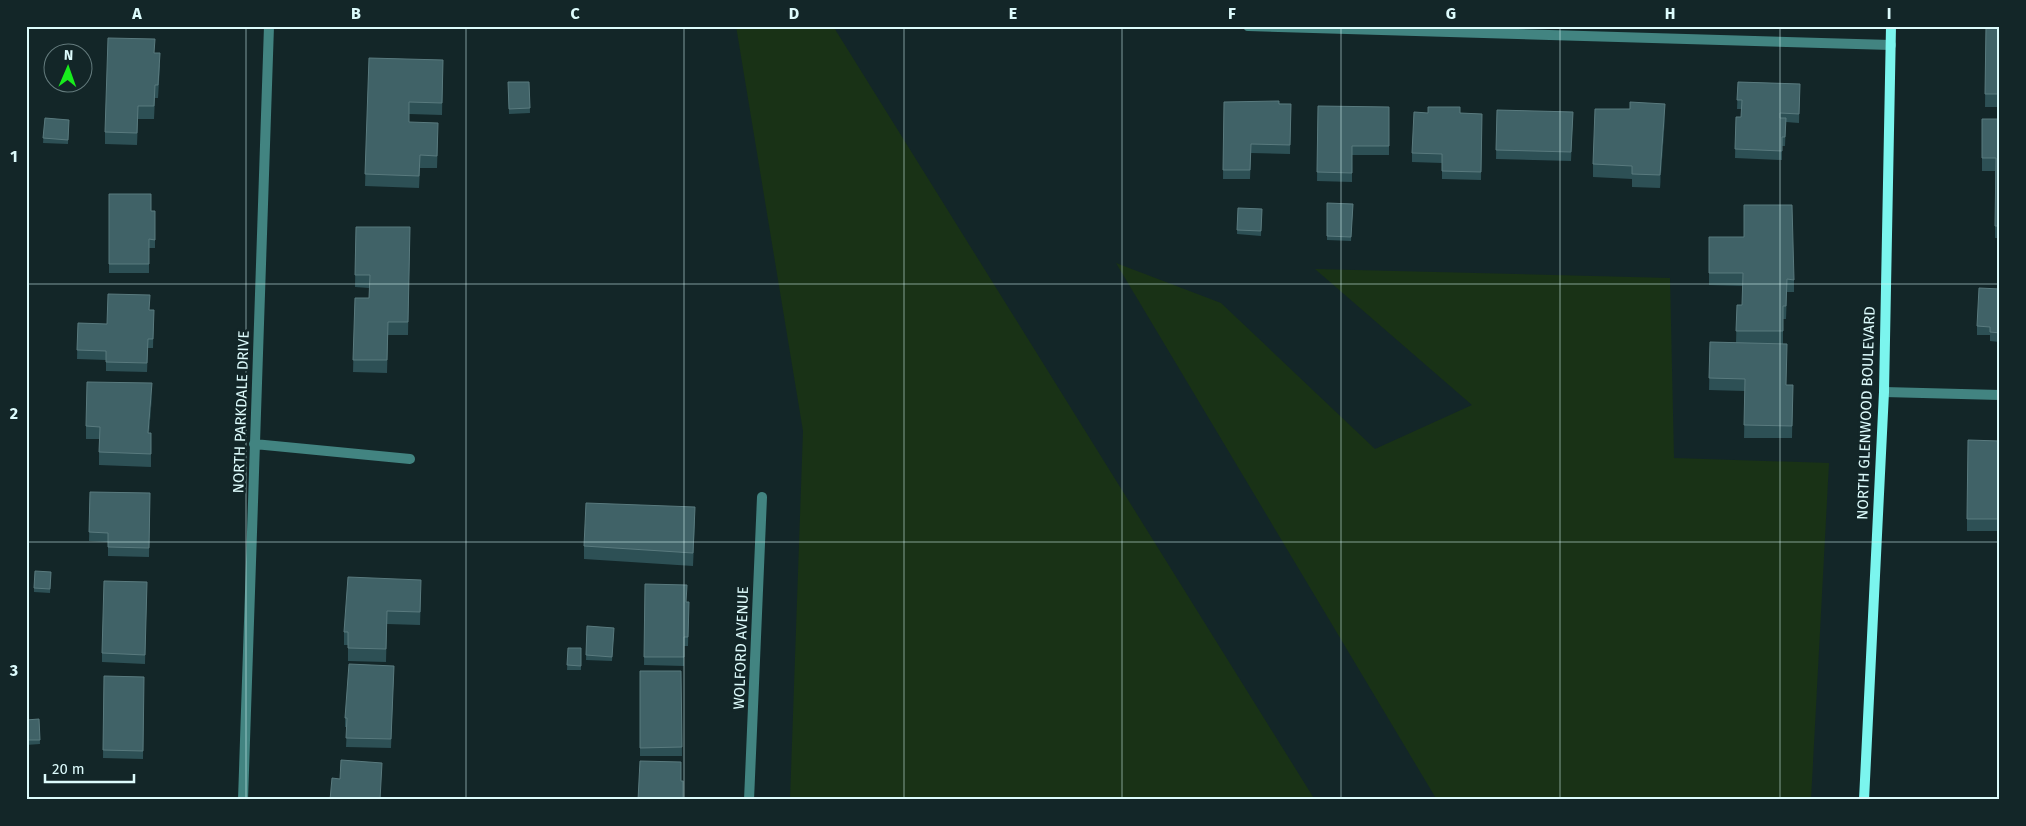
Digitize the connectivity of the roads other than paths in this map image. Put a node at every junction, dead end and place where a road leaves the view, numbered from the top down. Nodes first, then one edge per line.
1 (269, 26) edge
2 (1248, 26) edge
3 (1891, 26) edge
4 (1891, 45) junction
5 (1884, 392) junction
6 (2000, 395) edge
7 (254, 444) junction
8 (410, 458) dead end
9 (762, 497) dead end
10 (243, 800) edge
11 (749, 800) edge
12 (1864, 800) edge

1 - 7 street, NORTH PARKDALE DRIVE
2 - 4 street
3 - 4 street, NORTH GLENWOOD BOULEVARD
4 - 5 street, NORTH GLENWOOD BOULEVARD
5 - 6 street
5 - 12 street, NORTH GLENWOOD BOULEVARD
7 - 8 street
7 - 10 street, NORTH PARKDALE DRIVE
9 - 11 street, WOLFORD AVENUE

